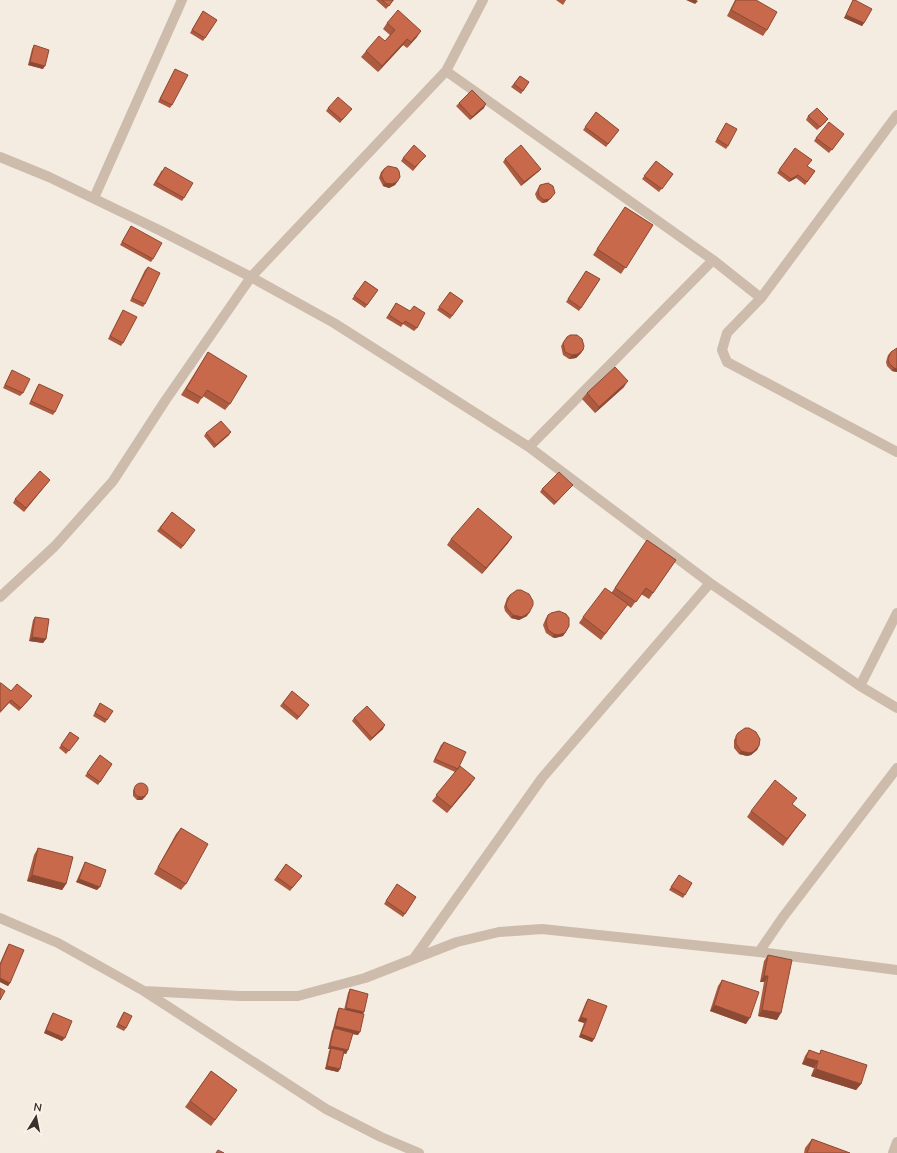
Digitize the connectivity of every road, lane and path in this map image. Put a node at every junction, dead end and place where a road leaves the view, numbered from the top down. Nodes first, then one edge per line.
1 (182, 0) edge
2 (483, 0) edge
3 (446, 71) junction
4 (897, 115) edge
5 (0, 157) edge
6 (94, 198) junction
7 (713, 260) junction
8 (251, 277) junction
9 (761, 298) junction
10 (529, 447) junction
11 (897, 452) edge
12 (710, 583) junction
13 (0, 597) edge
14 (897, 613) edge
15 (860, 686) junction
16 (897, 708) edge
17 (897, 768) edge
18 (0, 918) edge
19 (760, 952) junction
20 (415, 957) junction
21 (897, 970) edge
22 (144, 991) junction
23 (897, 1142) edge
24 (419, 1153) edge
25 (893, 1153) edge

1 - 6 street
2 - 3 street
3 - 7 street
3 - 8 street
4 - 9 street
5 - 6 street
6 - 8 street
7 - 9 street
7 - 10 street
8 - 10 street
8 - 13 street
9 - 11 street
10 - 12 street
12 - 15 street
12 - 20 street
14 - 15 street
15 - 16 street
17 - 19 street
18 - 22 street
19 - 20 street
19 - 21 street
20 - 22 street
22 - 24 street
23 - 25 street

